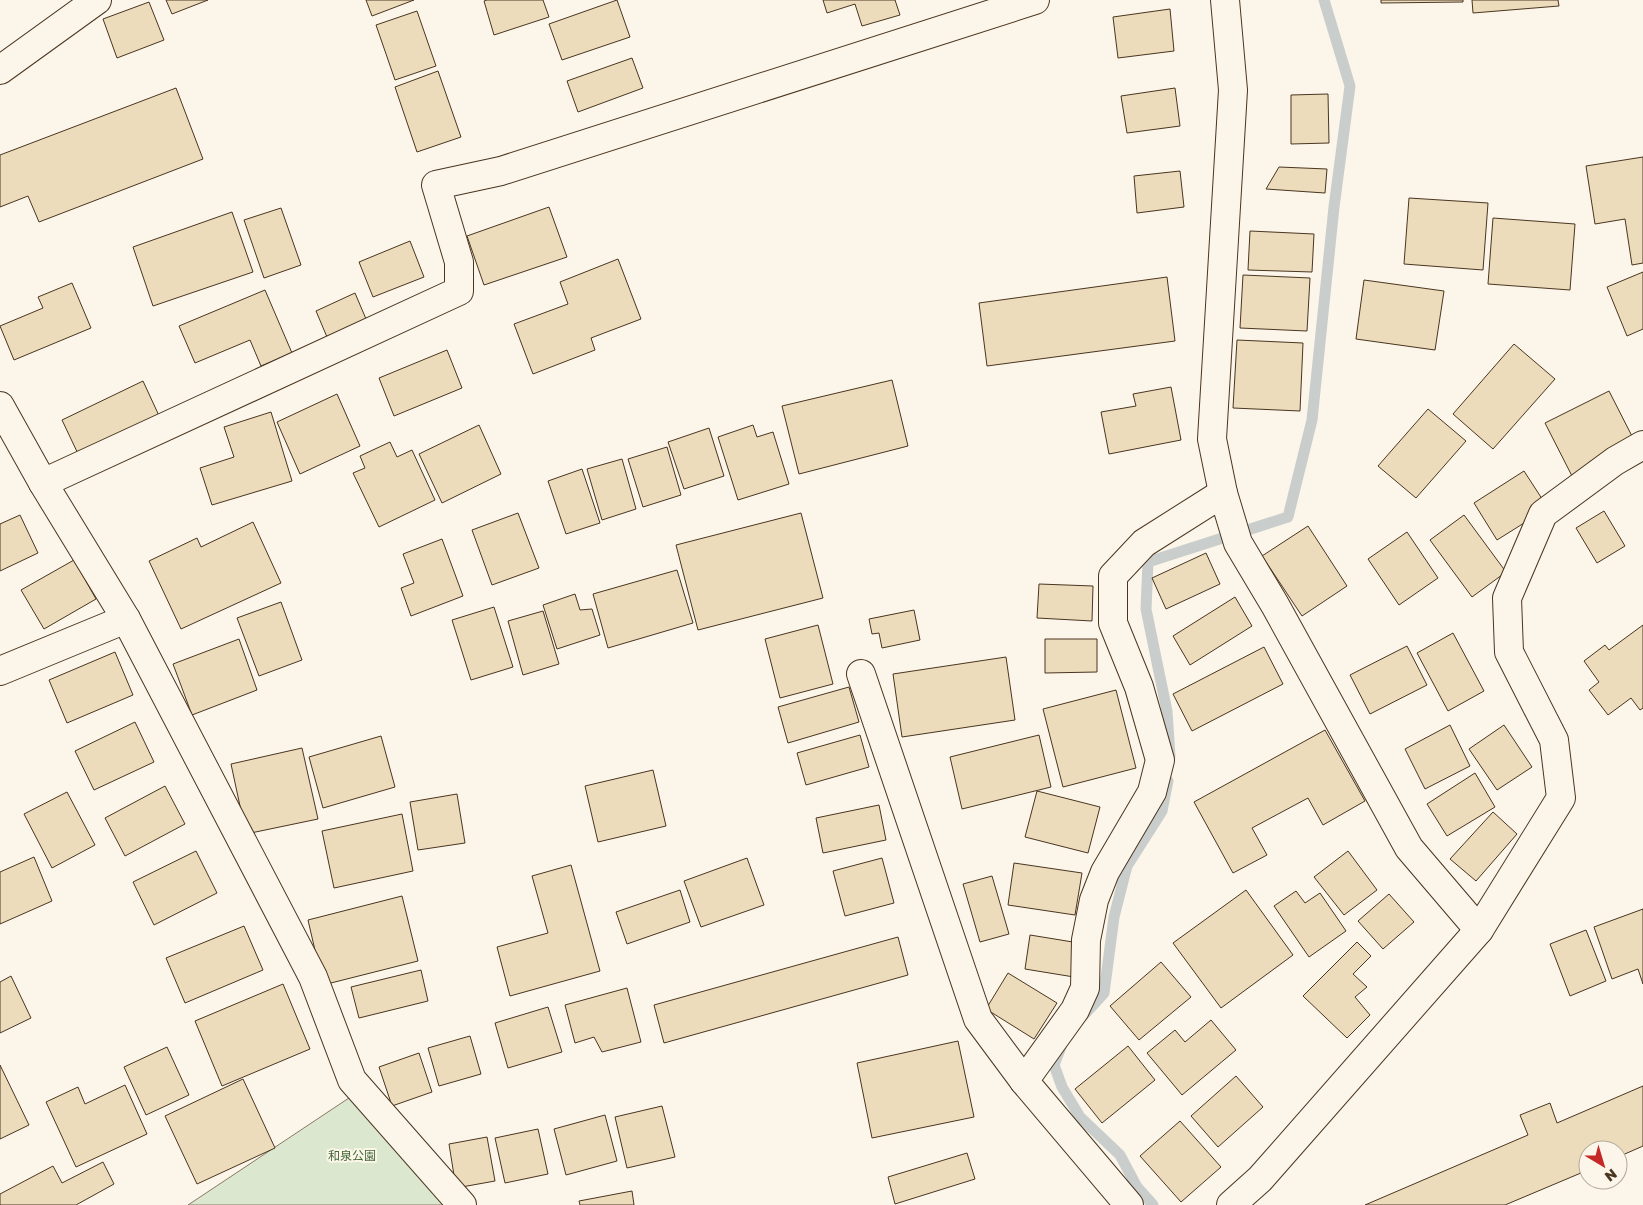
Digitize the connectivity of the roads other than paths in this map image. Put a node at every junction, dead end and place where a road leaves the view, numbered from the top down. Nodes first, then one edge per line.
1 (97, 0) edge
2 (1035, 0) edge
3 (1225, 0) edge
4 (0, 70) edge
5 (0, 406) edge
6 (1643, 444) edge
7 (42, 483) junction
8 (1223, 492) junction
9 (126, 619) junction
10 (0, 671) edge
11 (861, 674) dead end
12 (1479, 930) junction
13 (1024, 1082) junction
14 (462, 1205) edge
15 (1129, 1205) edge
16 (1231, 1205) edge

1 - 4 street
2 - 7 street
3 - 8 street
5 - 7 street
6 - 12 street
7 - 9 street
8 - 12 street
8 - 13 street
9 - 10 street
9 - 14 street
11 - 13 street
12 - 16 street
13 - 15 street

